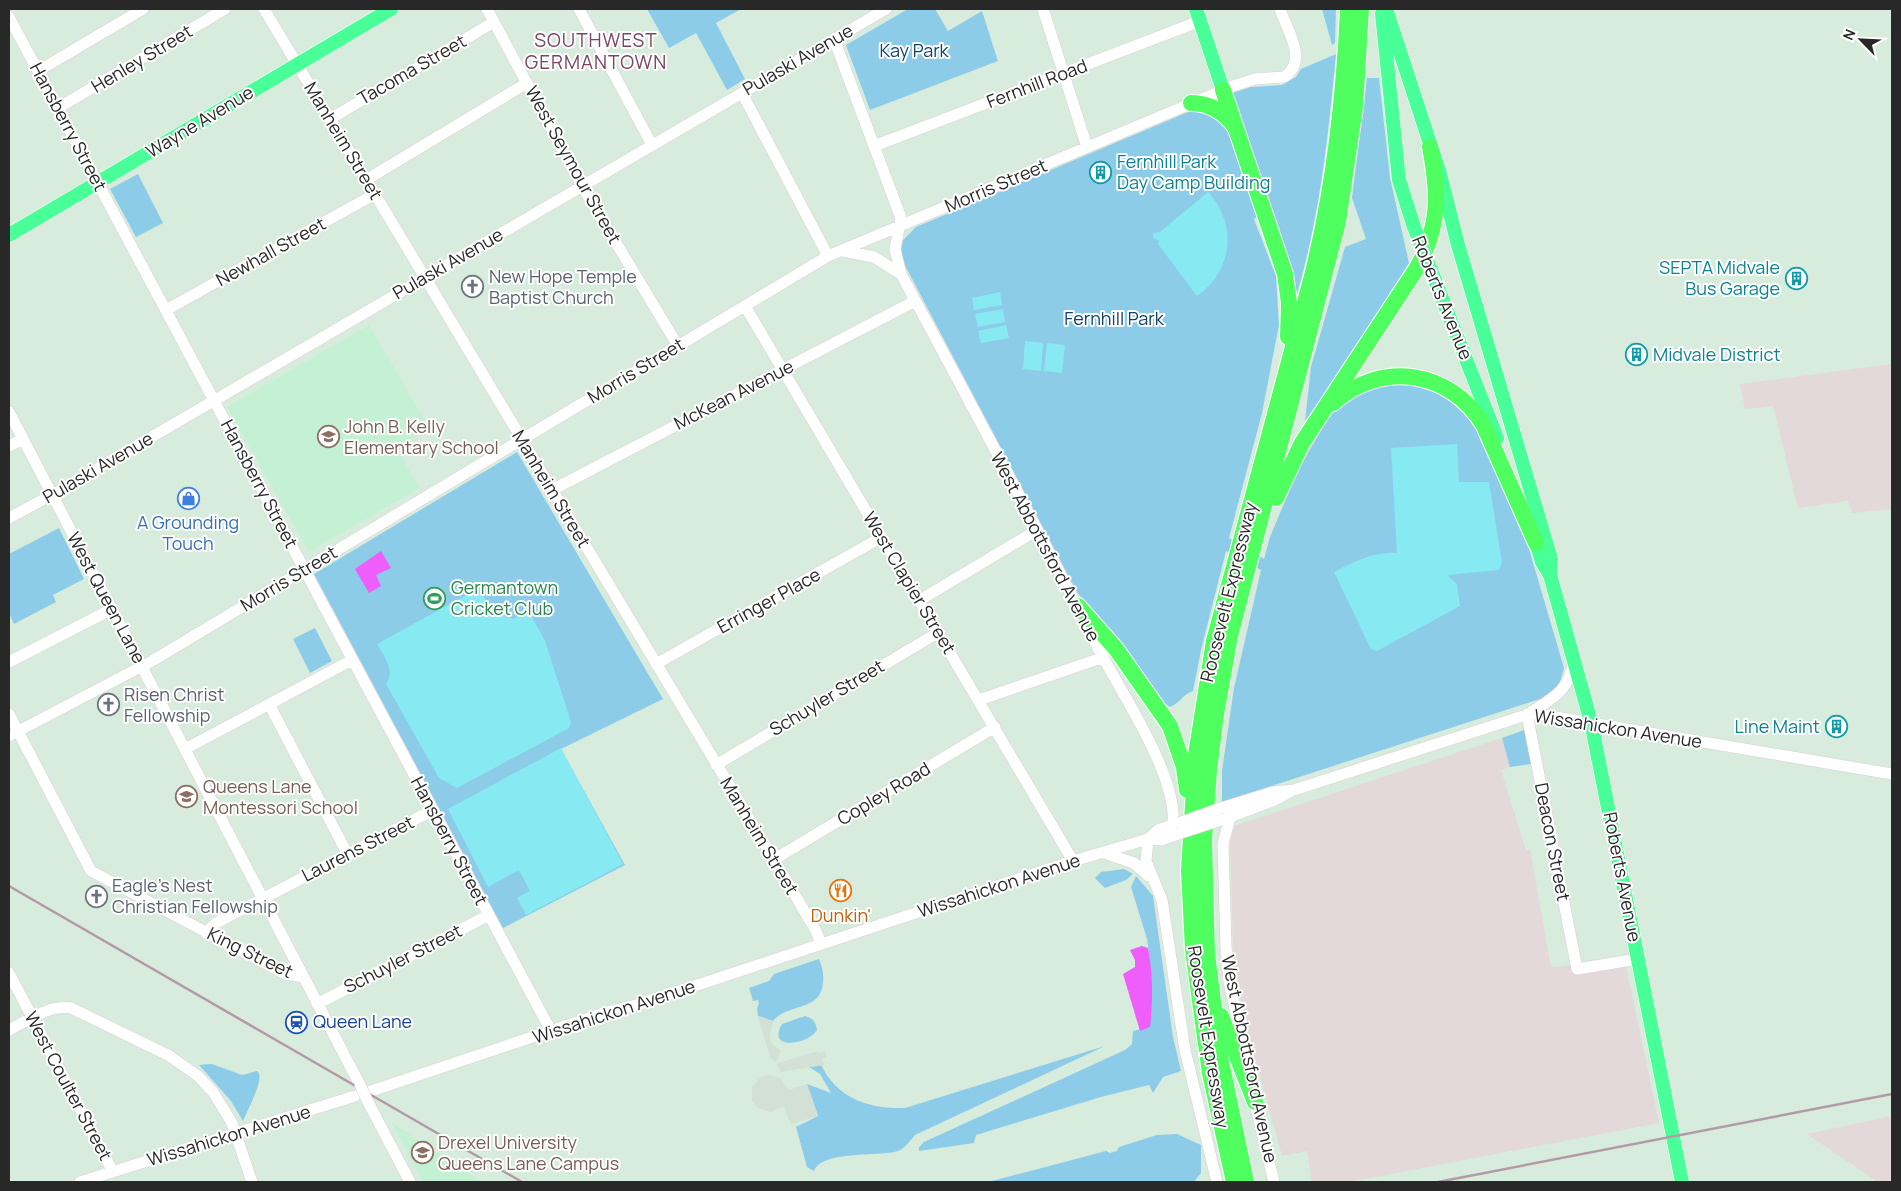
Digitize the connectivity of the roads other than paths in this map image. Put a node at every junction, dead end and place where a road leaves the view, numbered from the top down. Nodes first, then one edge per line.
1 (143, 9) edge
2 (225, 9) edge
3 (264, 9) edge
4 (391, 9) edge
5 (487, 9) edge
6 (579, 9) edge
7 (886, 9) edge
8 (1042, 9) edge
9 (1280, 9) edge
10 (1348, 9) edge
11 (1361, 9) edge
12 (1381, 9) edge
13 (1386, 9) edge
14 (1198, 15) edge
15 (9, 16) edge
16 (494, 22) junction
17 (834, 39) junction
18 (297, 64) junction
19 (38, 72) junction
20 (1063, 74) junction
21 (527, 83) junction
22 (1223, 90) junction
23 (742, 93) junction
24 (1191, 103) junction
25 (58, 108) junction
26 (330, 118) junction
27 (1235, 127) junction
28 (652, 145) junction
29 (874, 146) junction
30 (1087, 147) junction
31 (1430, 148) junction
32 (366, 180) junction
33 (98, 182) junction
34 (582, 186) junction
35 (375, 194) junction
36 (900, 227) junction
37 (9, 234) edge
38 (841, 251) junction
39 (828, 256) junction
40 (901, 274) junction
41 (425, 278) junction
42 (915, 301) junction
43 (745, 306) junction
44 (166, 310) junction
45 (678, 346) junction
46 (783, 370) junction
47 (1284, 383) junction
48 (214, 400) junction
49 (9, 412) edge
50 (1319, 417) junction
51 (23, 439) junction
52 (522, 440) junction
53 (9, 446) edge
54 (552, 490) junction
55 (52, 494) junction
56 (9, 518) edge
57 (1037, 530) junction
58 (882, 537) junction
59 (1536, 543) junction
60 (1252, 552) junction
61 (304, 570) junction
62 (1550, 575) junction
63 (920, 600) junction
64 (1078, 606) junction
65 (112, 609) junction
66 (938, 632) junction
67 (1104, 657) junction
68 (352, 660) junction
69 (1574, 660) junction
70 (9, 662) edge
71 (656, 664) junction
72 (1128, 666) junction
73 (142, 667) junction
74 (978, 700) junction
75 (269, 704) junction
76 (9, 714) edge
77 (1527, 714) junction
78 (1591, 722) junction
79 (995, 727) junction
80 (13, 734) edge
81 (185, 749) junction
82 (716, 765) junction
83 (1892, 774) edge
84 (433, 810) junction
85 (1192, 812) junction
86 (1224, 815) junction
87 (1176, 827) junction
88 (1148, 838) junction
89 (1102, 852) junction
90 (348, 855) junction
91 (773, 860) junction
92 (1073, 861) junction
93 (1153, 881) junction
94 (263, 899) junction
95 (489, 915) junction
96 (206, 932) junction
97 (821, 944) junction
98 (1638, 959) junction
99 (9, 973) edge
100 (304, 977) junction
101 (1210, 981) junction
102 (317, 1004) junction
103 (32, 1018) junction
104 (9, 1030) edge
105 (551, 1031) junction
106 (364, 1094) junction
107 (1255, 1102) junction
108 (237, 1134) junction
109 (114, 1172) junction
110 (80, 1182) edge
111 (252, 1182) edge
112 (410, 1182) edge
113 (1217, 1182) edge
114 (1234, 1182) edge
115 (1246, 1182) edge
116 (1274, 1182) edge
117 (1682, 1182) edge

1 - 19 street
2 - 25 street, Henley Street
3 - 18 street, Manheim Street
4 - 18 main road, Wayne Avenue
5 - 16 street, West Seymour Street
6 - 28 street
7 - 17 street, Pulaski Avenue
8 - 20 street
9 - 22 street, Morris Street
10 - 47 highway, Roosevelt Expressway
11 - 60 highway, Roosevelt Expressway
12 - 59 main road, Roberts Avenue, bridge
13 - 31 main road, Roberts Avenue
14 - 20 street, Fernhill Road
14 - 22 main road
15 - 19 street, Hansberry Street
16 - 21 street, West Seymour Street
16 - 26 street, Tacoma Street
17 - 23 street, Pulaski Avenue
17 - 29 street, West Abbottsford Avenue
18 - 26 street, Manheim Street
18 - 33 main road, Wayne Avenue
19 - 25 street, Hansberry Street
20 - 29 street, Fernhill Road
20 - 30 street
21 - 32 street
21 - 34 street, West Seymour Street
22 - 24 street, Morris Street
22 - 27 highway
23 - 28 street, Pulaski Avenue
23 - 39 street
24 - 27 highway
24 - 30 street, Morris Street
25 - 33 street, Hansberry Street
26 - 32 street, Manheim Street
27 - 47 highway
28 - 34 street, Pulaski Avenue
29 - 36 street, West Abbottsford Avenue
30 - 36 street, Morris Street
31 - 50 highway
31 - 62 main road, Roberts Avenue
32 - 35 street, Manheim Street
33 - 37 main road, Wayne Avenue
33 - 44 street, Hansberry Street
34 - 41 street, Pulaski Avenue
34 - 45 street, West Seymour Street
35 - 41 street, Manheim Street
35 - 44 street, Newhall Street
36 - 38 street, Morris Street
36 - 40 street, West Abbottsford Avenue
38 - 39 street, Morris Street
38 - 40 street
39 - 43 street, Morris Street
40 - 42 street, West Abbottsford Avenue
41 - 48 street, Pulaski Avenue
41 - 52 street, Manheim Street
42 - 46 street, McKean Avenue
42 - 57 street, West Abbottsford Avenue
43 - 45 street, Morris Street
43 - 46 street, West Clapier Street
44 - 48 street, Hansberry Street
45 - 52 street, Morris Street
46 - 54 street, McKean Avenue
46 - 58 street, West Clapier Street
47 - 85 highway, Roosevelt Expressway
48 - 55 street, Pulaski Avenue
48 - 61 street, Hansberry Street
49 - 51 street, West Queen Lane
50 - 59 highway
50 - 60 highway
51 - 53 street
51 - 55 street, West Queen Lane
52 - 54 street, Manheim Street
52 - 61 street, Morris Street
54 - 71 street, Manheim Street
55 - 56 street, Pulaski Avenue
55 - 65 street, West Queen Lane
57 - 63 street
57 - 64 street, West Abbottsford Avenue
58 - 63 street, West Clapier Street
58 - 71 street, Erringer Place
59 - 62 main road, Roberts Avenue
60 - 101 highway, Roosevelt Expressway
61 - 68 street, Hansberry Street
61 - 73 street, Morris Street
62 - 69 main road, Roberts Avenue
63 - 66 street, West Clapier Street
64 - 67 street, West Abbottsford Avenue
64 - 72 highway
65 - 70 street
65 - 73 street, West Queen Lane
66 - 74 street, West Clapier Street
66 - 82 street, Schuyler Street
67 - 72 highway
67 - 74 street
67 - 87 street, West Abbottsford Avenue
68 - 75 street
68 - 84 street, Hansberry Street
69 - 77 street
69 - 78 main road, Roberts Avenue
71 - 82 street, Manheim Street
72 - 85 highway
73 - 80 street, Morris Street
73 - 81 street, West Queen Lane
74 - 79 street, West Clapier Street
75 - 81 street
75 - 90 street
76 - 80 street
77 - 78 street, Wissahickon Avenue
77 - 86 street, Wissahickon Avenue
77 - 98 street, Deacon Street
78 - 83 street, Wissahickon Avenue
78 - 98 main road, Roberts Avenue
79 - 91 street, Copley Road
79 - 92 street, West Clapier Street
80 - 96 street, King Street
81 - 94 street, West Queen Lane
82 - 91 street, Manheim Street
84 - 90 street, Laurens Street
84 - 95 street, Hansberry Street
85 - 114 highway, Roosevelt Expressway
86 - 87 street, Wissahickon Avenue, bridge
86 - 107 street, West Abbottsford Avenue
87 - 88 street, Wissahickon Avenue
88 - 89 street, Wissahickon Avenue
88 - 93 street
89 - 92 street, Wissahickon Avenue
89 - 93 street
90 - 94 street, Laurens Street
91 - 97 street, Manheim Street
92 - 97 street, Wissahickon Avenue
93 - 113 street
94 - 96 street, Laurens Street
94 - 100 street, West Queen Lane
95 - 102 street, Schuyler Street
95 - 105 street, Hansberry Street
96 - 100 street, King Street
97 - 105 street, Wissahickon Avenue
98 - 117 main road, Roberts Avenue
99 - 103 street, West Coulter Street
100 - 102 street, West Queen Lane
101 - 107 highway
101 - 115 highway, Roosevelt Expressway
102 - 106 street, West Queen Lane
103 - 104 street
103 - 108 street
103 - 109 street, West Coulter Street
105 - 106 street, Wissahickon Avenue
106 - 108 street, Wissahickon Avenue
106 - 112 street, West Queen Lane
107 - 116 street, West Abbottsford Avenue
108 - 109 street, Wissahickon Avenue
108 - 111 street
109 - 110 street, Wissahickon Avenue

